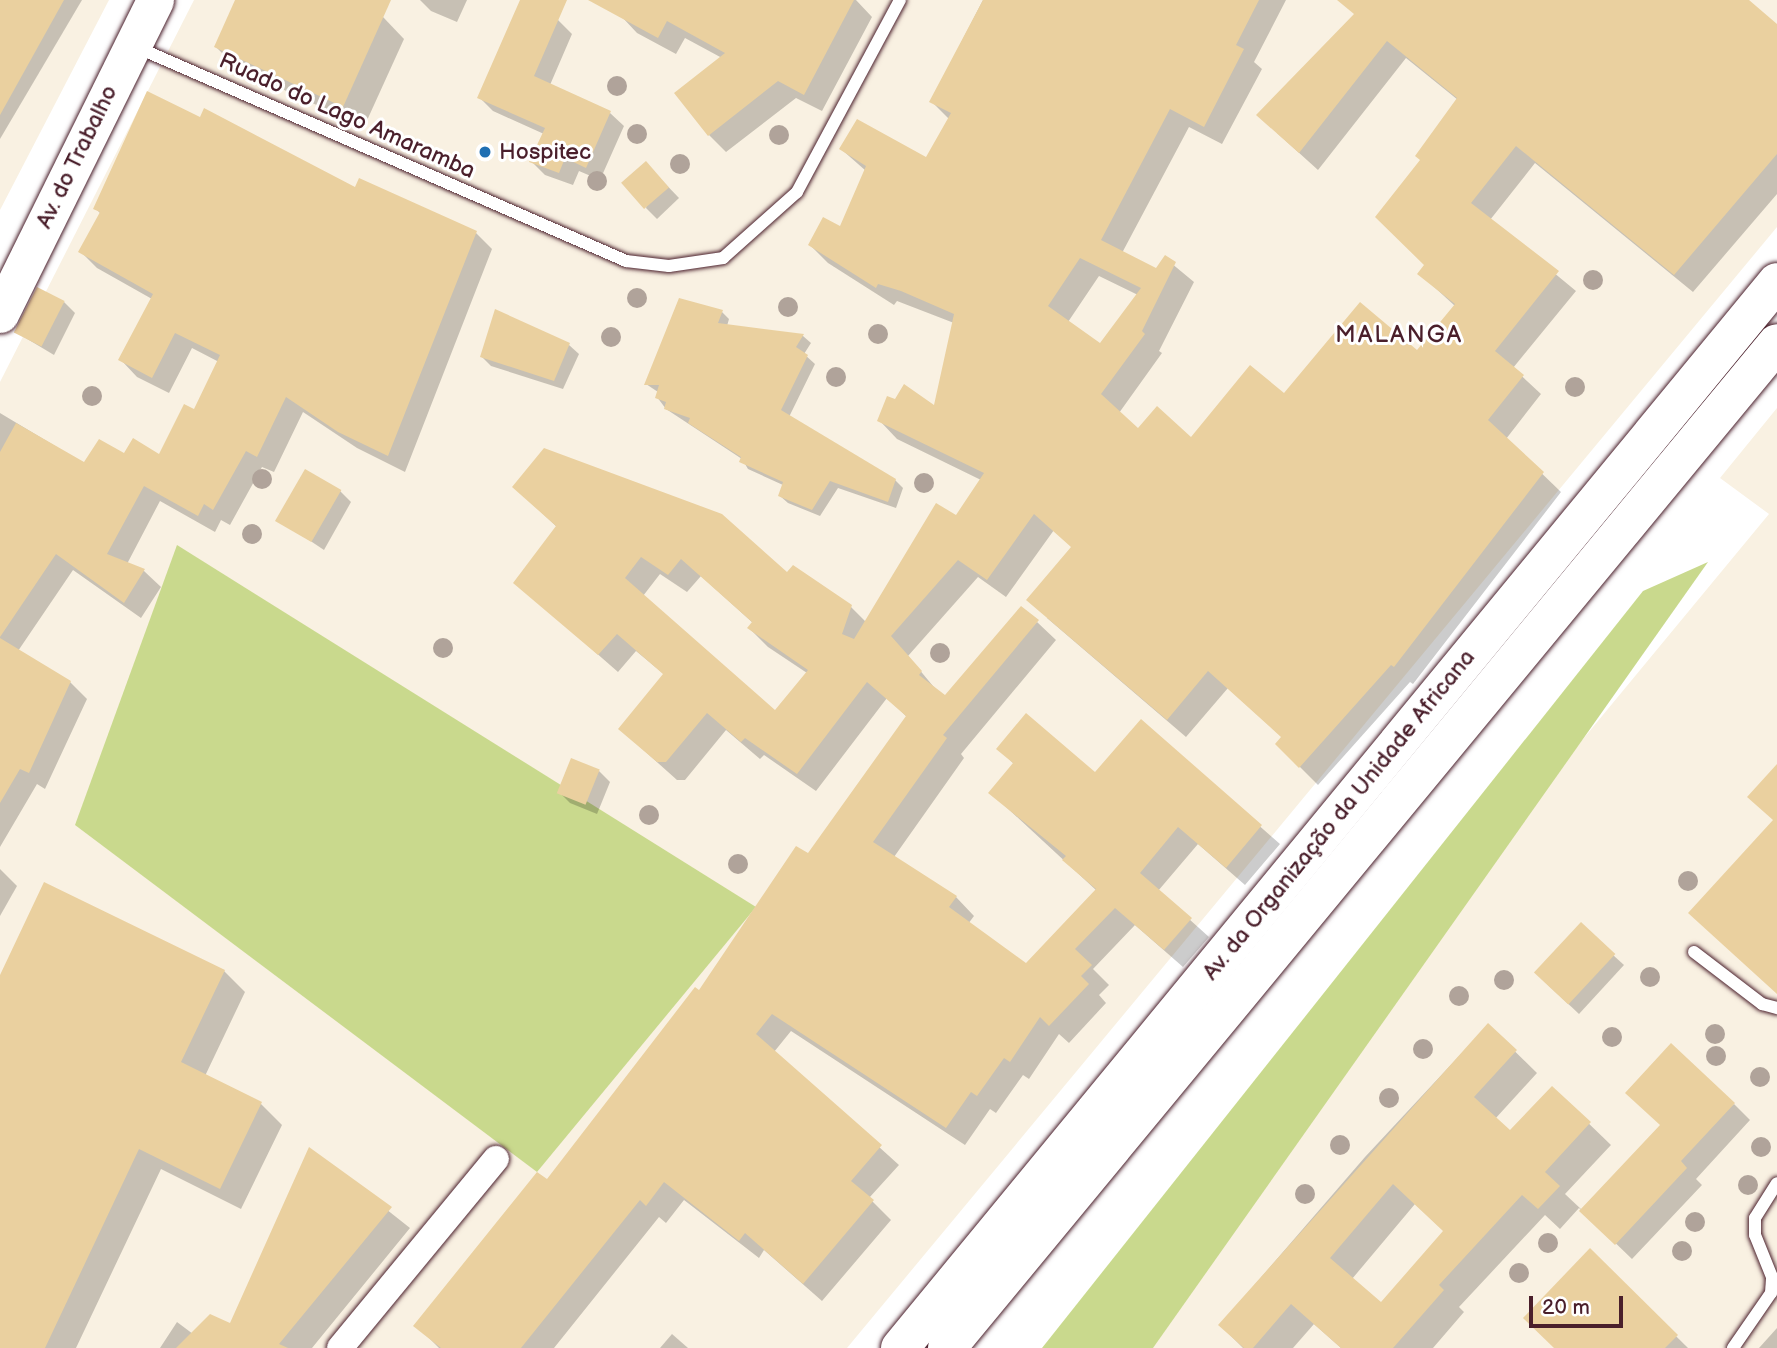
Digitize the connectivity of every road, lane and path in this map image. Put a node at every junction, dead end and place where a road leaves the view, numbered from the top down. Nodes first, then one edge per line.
1 (155, 0) edge
2 (900, 0) edge
3 (132, 45) junction
4 (1777, 282) edge
5 (0, 314) edge
6 (1777, 343) edge
7 (1694, 952) dead end
8 (1777, 1008) edge
9 (496, 1159) dead end
10 (1777, 1182) edge
11 (340, 1348) edge
12 (900, 1348) edge
13 (947, 1348) edge
14 (1733, 1348) edge

1 - 3 main road, Av. do Trabalho
2 - 3 lane, Ruado do Lago Amaramba
3 - 5 main road, Av. do Trabalho
4 - 12 highway, Av. da Organização da Unidade Africana
6 - 13 highway, Av. da Organização da Unidade Africana
7 - 8 lane
9 - 11 street
10 - 14 lane

